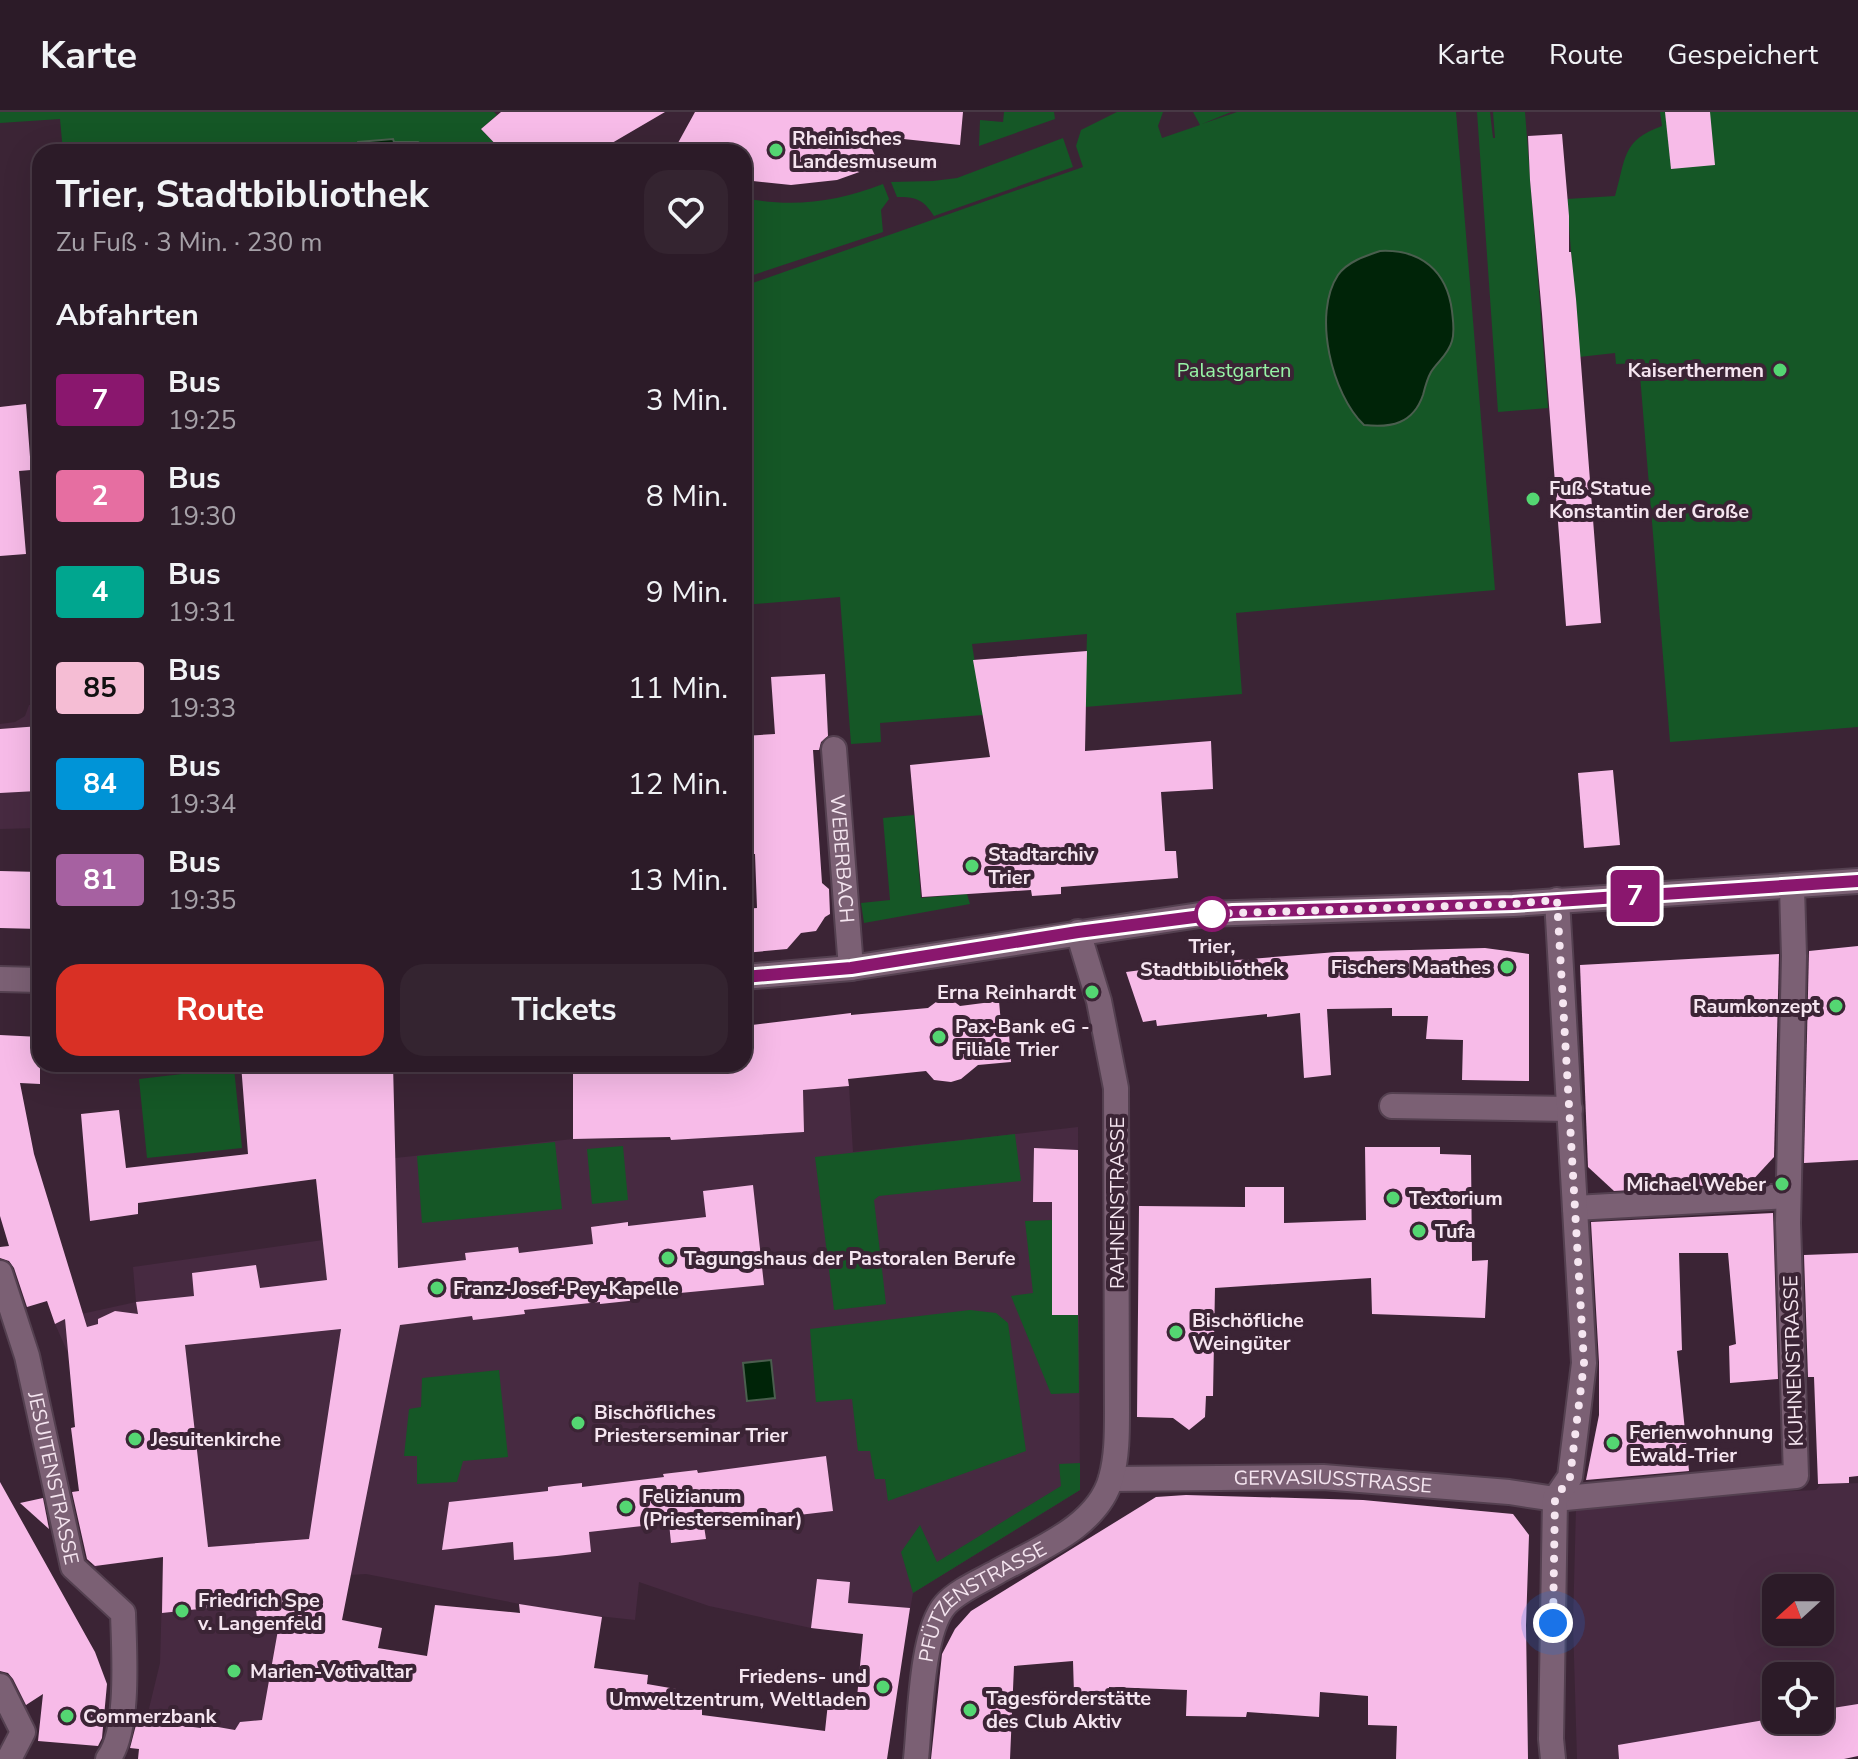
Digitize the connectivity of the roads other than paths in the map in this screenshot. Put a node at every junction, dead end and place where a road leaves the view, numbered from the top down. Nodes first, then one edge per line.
1 (834, 749) dead end
2 (1858, 881) edge
3 (1792, 888) junction
4 (1557, 900) junction
5 (1078, 932) junction
6 (851, 968) junction
7 (752, 976) edge
8 (0, 979) edge
9 (32, 980) edge
10 (1392, 1106) dead end
11 (1570, 1109) junction
12 (1788, 1196) junction
13 (1575, 1208) junction
14 (0, 1273) edge
15 (1111, 1479) junction
16 (1555, 1499) junction
17 (0, 1686) edge
18 (9, 1759) edge
19 (108, 1759) edge
20 (916, 1759) edge
21 (1553, 1759) edge

1 - 6 street, WEBERBACH
2 - 3 street
3 - 4 street
3 - 12 street, KUHNENSTRASSE
4 - 5 street
4 - 11 street
5 - 6 street
5 - 15 street, RAHNENSTRASSE
6 - 7 street
8 - 9 street
10 - 11 street
11 - 13 street
12 - 13 street
12 - 16 street, KUHNENSTRASSE
13 - 16 street
14 - 19 street, JESUITENSTRASSE
15 - 16 street, GERVASIUSSTRASSE
15 - 20 street, PFÜTZENSTRASSE
16 - 21 street
17 - 18 street

